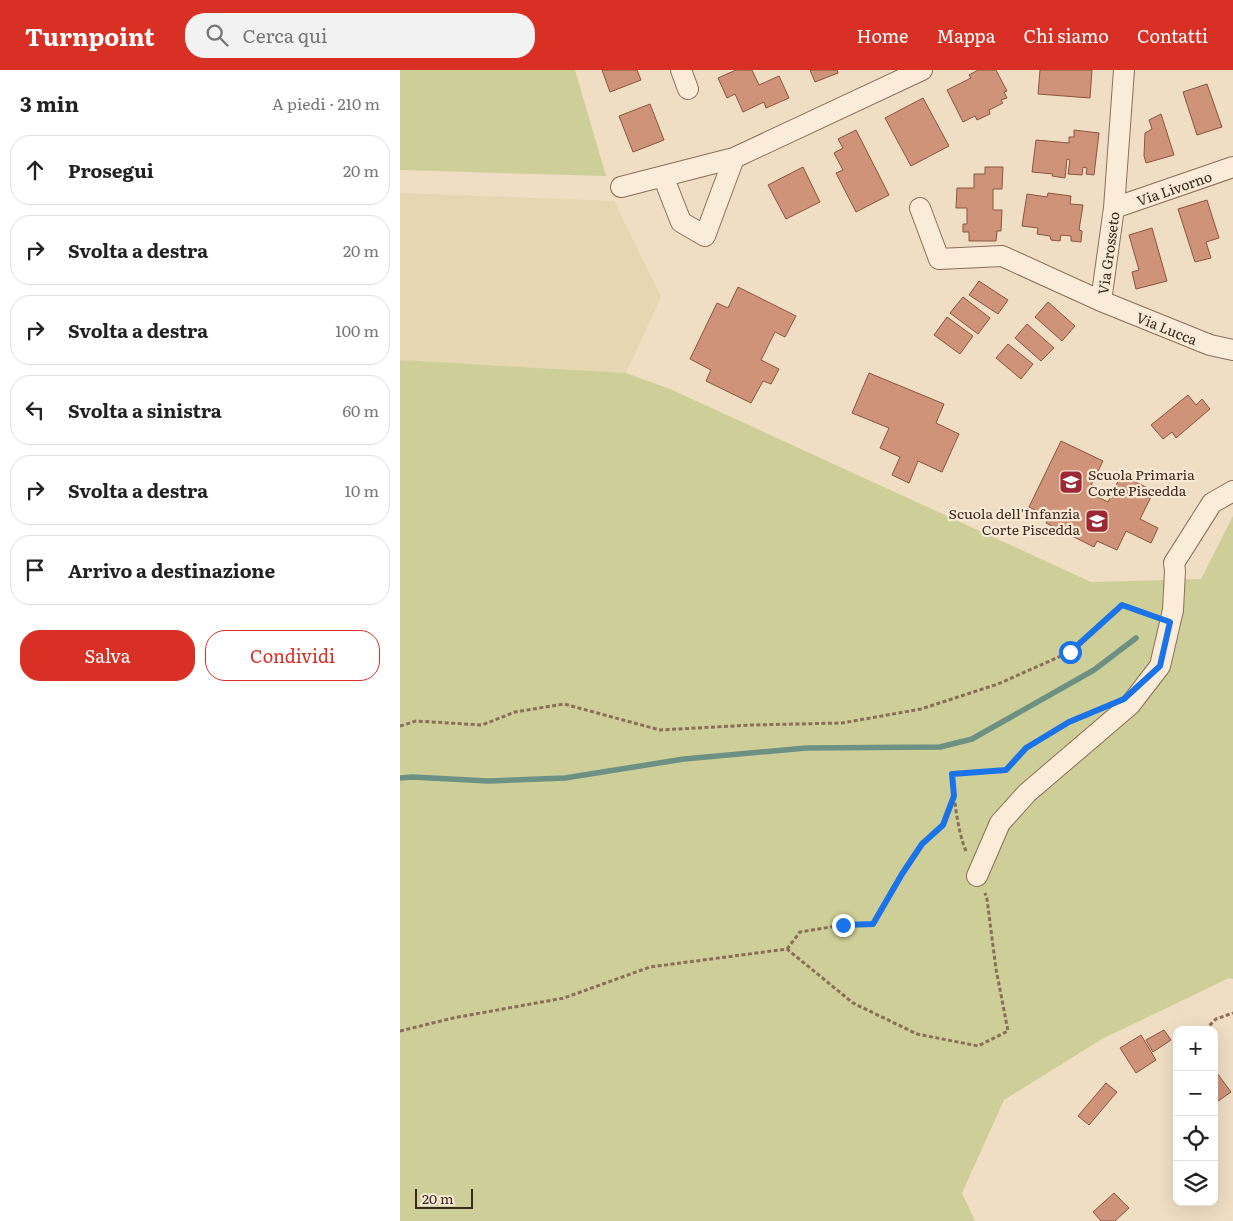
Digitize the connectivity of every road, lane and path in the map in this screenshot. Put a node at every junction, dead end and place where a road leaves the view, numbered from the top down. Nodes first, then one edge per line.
1 (681, 70) edge
2 (1124, 70) edge
3 (912, 72) edge
4 (688, 89) dead end
5 (734, 158) junction
6 (1233, 167) edge
7 (663, 176) junction
8 (621, 187) dead end
9 (920, 208) dead end
10 (1114, 208) junction
11 (1102, 301) junction
12 (1233, 350) edge
13 (1233, 491) edge
14 (1170, 622) junction
15 (1088, 714) dead end
16 (400, 726) edge
17 (954, 796) junction
18 (977, 876) junction
19 (787, 949) junction
20 (1233, 1013) edge
21 (1209, 1026) edge
22 (400, 1031) edge

1 - 4 street
2 - 10 street, Via Grosseto
3 - 5 street
5 - 7 street
5 - 7 street
6 - 10 street, Via Livorno
7 - 8 street
9 - 11 street, Via Grosseto
10 - 11 street, Via Grosseto
11 - 12 street, Via Lucca
13 - 14 street
14 - 16 path
14 - 18 street
15 - 17 path
17 - 18 path
17 - 19 path
18 - 19 path
19 - 22 path
20 - 21 path

